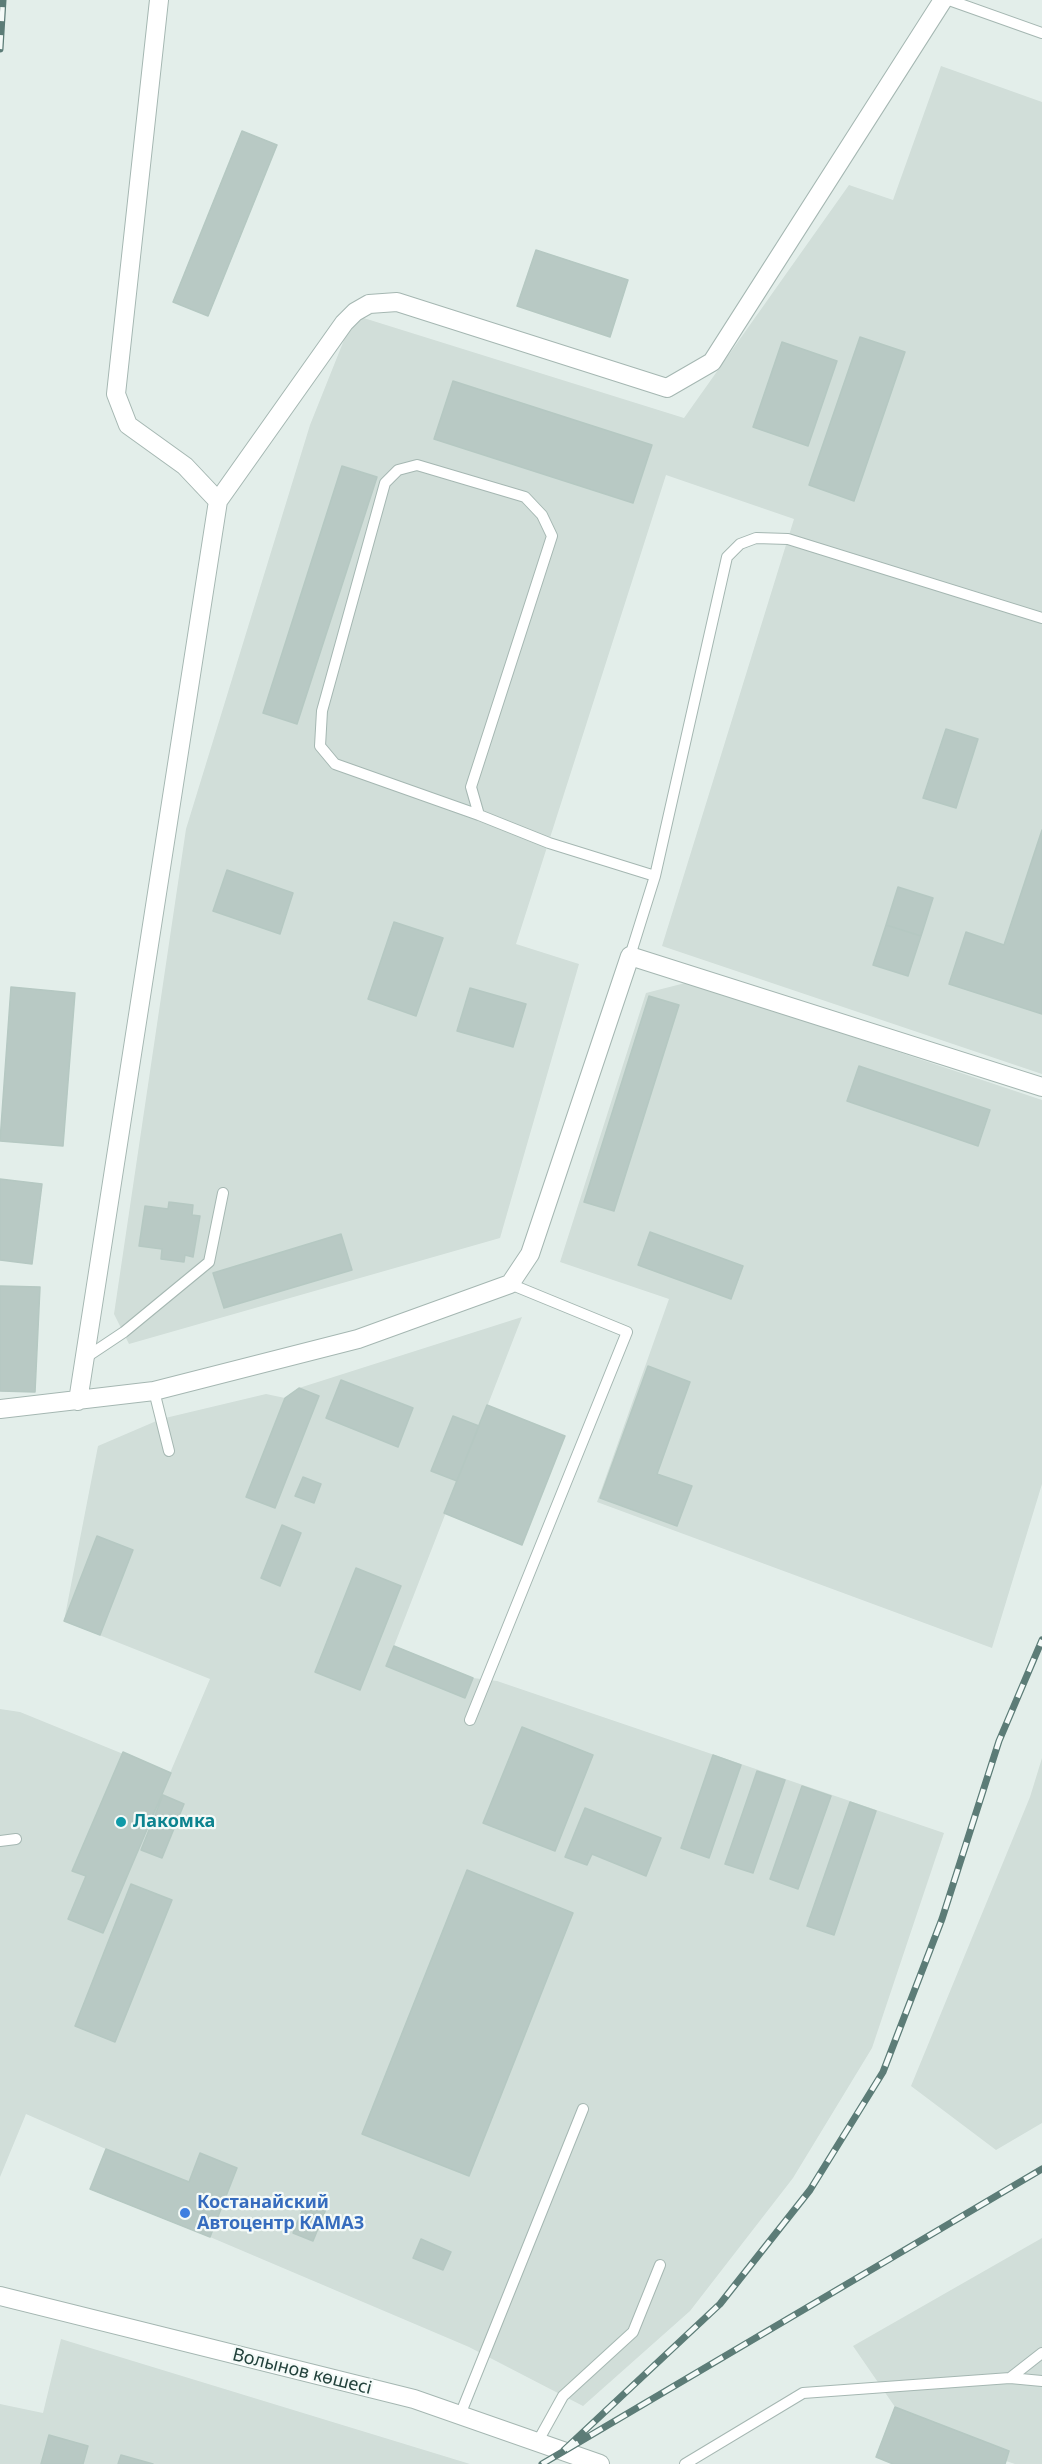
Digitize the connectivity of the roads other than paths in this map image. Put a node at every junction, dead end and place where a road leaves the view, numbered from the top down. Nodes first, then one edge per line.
1 (159, 0) edge
2 (943, 0) edge
3 (949, 0) edge
4 (1042, 33) edge
5 (218, 501) junction
6 (1042, 618) edge
7 (479, 815) junction
8 (655, 876) junction
9 (630, 956) junction
10 (1042, 1087) edge
11 (224, 1193) dead end
12 (510, 1284) junction
13 (84, 1358) junction
14 (154, 1391) junction
15 (78, 1401) junction
16 (0, 1409) edge
17 (169, 1451) dead end
18 (470, 1720) dead end
19 (16, 1839) dead end
20 (0, 1841) edge
21 (583, 2109) dead end
22 (660, 2265) dead end
23 (0, 2296) edge
24 (1042, 2353) edge
25 (1010, 2378) junction
26 (1042, 2381) edge
27 (460, 2415) junction
28 (538, 2442) junction
29 (600, 2464) edge
30 (685, 2464) edge

1 - 5 street
2 - 5 street
3 - 4 lane
5 - 13 street
6 - 8 lane
7 - 7 lane
7 - 8 lane
8 - 9 lane
9 - 10 street
9 - 12 street
11 - 13 lane
12 - 14 street
12 - 18 lane
13 - 15 street
14 - 15 street
14 - 17 lane
15 - 16 street
19 - 20 lane
21 - 27 lane
22 - 28 lane
23 - 27 street, Волынов көшесі
24 - 25 lane
25 - 26 lane
25 - 30 lane
27 - 28 street, Волынов көшесі
28 - 29 street, Волынов көшесі

